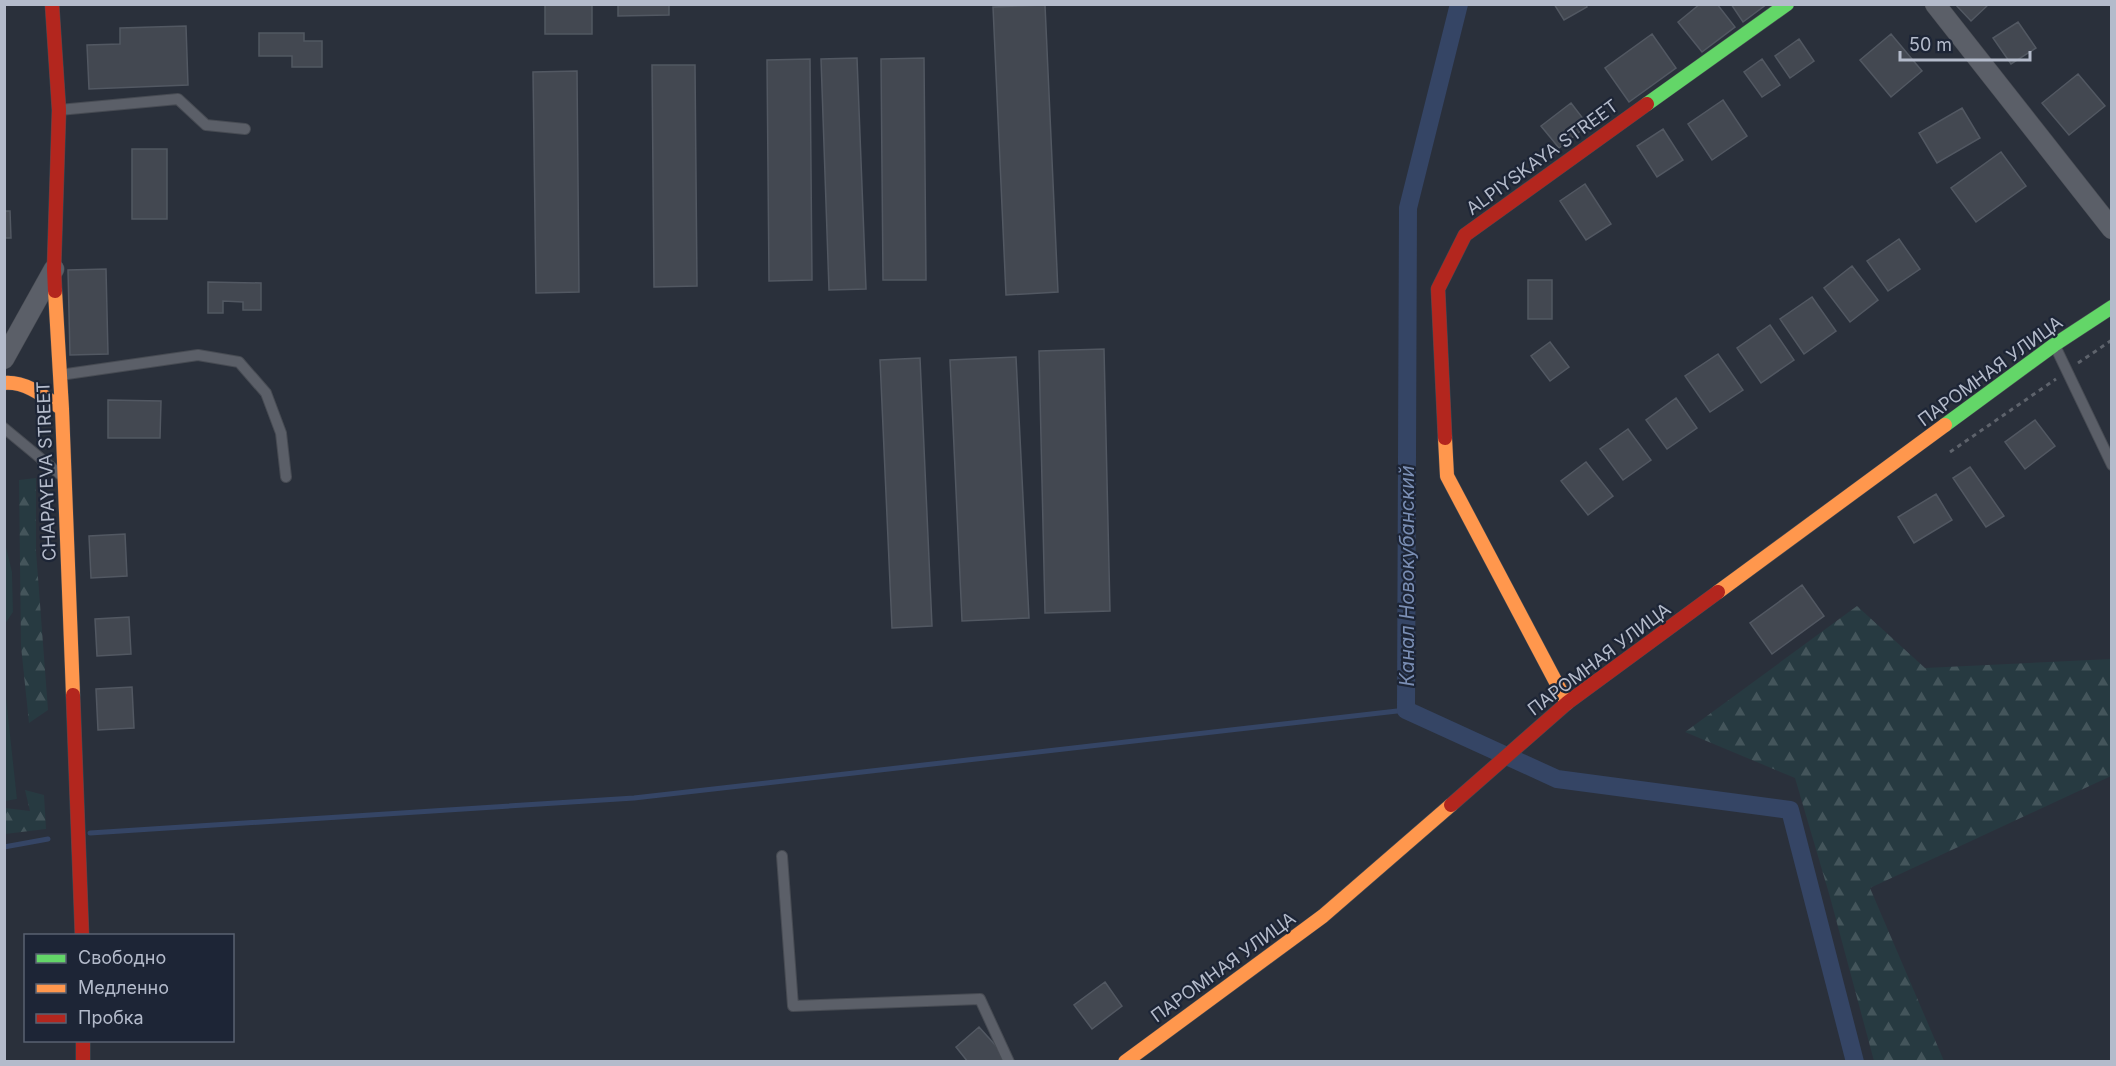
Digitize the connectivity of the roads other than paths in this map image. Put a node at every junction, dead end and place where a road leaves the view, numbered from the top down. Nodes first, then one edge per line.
1 (52, 4) edge
2 (1787, 4) edge
3 (1935, 4) edge
4 (59, 110) junction
5 (244, 129) dead end
6 (2112, 229) edge
7 (54, 269) junction
8 (2112, 307) edge
9 (2054, 345) junction
10 (4, 359) edge
11 (60, 375) junction
12 (4, 383) edge
13 (62, 409) junction
14 (4, 428) edge
15 (2112, 465) edge
16 (285, 477) dead end
17 (65, 479) junction
18 (1567, 702) junction
19 (782, 856) dead end
20 (82, 934) edge
21 (82, 1042) edge
22 (83, 1062) edge
23 (1009, 1062) edge
24 (1125, 1062) edge

1 - 4 street, CHAPAYEVA STREET
2 - 18 street, ALPIYSKAYA STREET
3 - 6 street
4 - 5 lane
4 - 7 street, CHAPAYEVA STREET
7 - 10 street
7 - 11 street, CHAPAYEVA STREET
8 - 9 street, ПАРОМНАЯ УЛИЦА
9 - 15 lane
9 - 18 street, ПАРОМНАЯ УЛИЦА
11 - 13 street, CHAPAYEVA STREET
11 - 16 lane
12 - 13 street
13 - 17 street, CHAPAYEVA STREET
14 - 17 lane
17 - 20 street, CHAPAYEVA STREET
18 - 24 street, ПАРОМНАЯ УЛИЦА
19 - 23 lane
21 - 22 street

